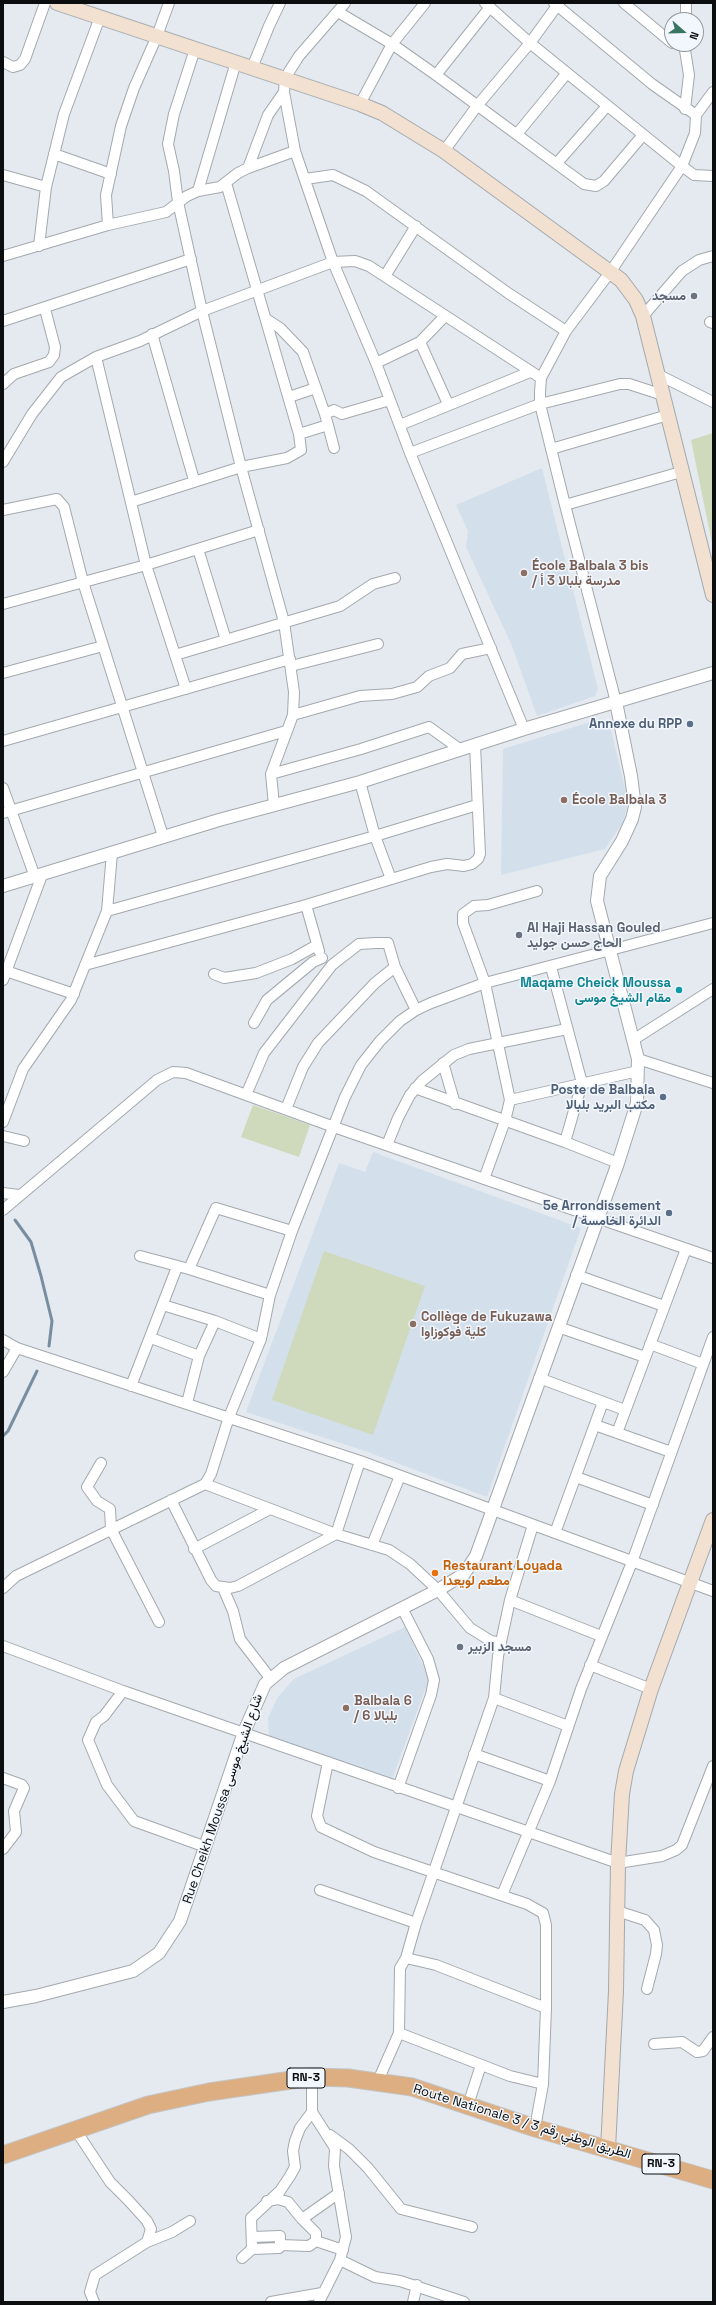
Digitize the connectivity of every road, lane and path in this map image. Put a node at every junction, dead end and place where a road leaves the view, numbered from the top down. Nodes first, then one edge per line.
1 (45, 3) edge
2 (57, 3) edge
3 (169, 3) edge
4 (280, 3) edge
5 (345, 3) edge
6 (425, 3) edge
7 (624, 3) edge
8 (557, 4) edge
9 (488, 5) edge
10 (338, 12) junction
11 (100, 17) junction
12 (157, 36) junction
13 (664, 36) edge
14 (530, 43) junction
15 (392, 44) junction
16 (195, 49) junction
17 (685, 52) edge
18 (3, 62) edge
19 (236, 62) junction
20 (252, 68) junction
21 (567, 73) junction
22 (436, 75) junction
23 (284, 85) junction
24 (713, 92) edge
25 (360, 104) junction
26 (477, 106) junction
27 (607, 106) junction
28 (685, 109) junction
29 (696, 115) junction
30 (517, 134) junction
31 (643, 135) junction
32 (295, 151) junction
33 (444, 151) junction
34 (54, 154) junction
35 (557, 163) junction
36 (682, 166) junction
37 (248, 168) junction
38 (111, 174) junction
39 (3, 175) edge
40 (713, 176) edge
41 (305, 179) junction
42 (226, 183) junction
43 (46, 187) junction
44 (198, 191) junction
45 (178, 202) junction
46 (108, 225) junction
47 (416, 226) junction
48 (39, 246) junction
49 (3, 256) edge
50 (713, 256) edge
51 (191, 259) junction
52 (333, 262) junction
53 (611, 271) junction
54 (385, 276) junction
55 (258, 290) junction
56 (45, 309) junction
57 (202, 311) junction
58 (445, 316) junction
59 (643, 316) junction
60 (266, 319) junction
61 (3, 321) edge
62 (566, 331) junction
63 (152, 334) junction
64 (420, 342) junction
65 (96, 357) junction
66 (376, 363) junction
67 (530, 372) junction
68 (659, 375) junction
69 (541, 378) junction
70 (3, 384) edge
71 (316, 388) junction
72 (663, 395) junction
73 (289, 397) junction
74 (390, 400) junction
75 (713, 402) edge
76 (448, 404) junction
77 (540, 404) junction
78 (325, 414) junction
79 (668, 415) junction
80 (328, 425) junction
81 (400, 425) junction
82 (299, 434) junction
83 (334, 448) dead end
84 (551, 449) junction
85 (410, 453) junction
86 (3, 462) edge
87 (241, 467) junction
88 (681, 472) junction
89 (194, 480) junction
90 (131, 502) junction
91 (565, 505) junction
92 (3, 510) edge
93 (259, 530) junction
94 (198, 549) junction
95 (146, 565) junction
96 (395, 578) dead end
97 (83, 582) junction
98 (713, 595) edge
99 (3, 604) edge
100 (284, 622) junction
101 (226, 640) junction
102 (378, 644) dead end
103 (103, 646) junction
104 (491, 648) junction
105 (175, 654) junction
106 (291, 662) junction
107 (3, 673) edge
108 (713, 673) edge
109 (186, 689) junction
110 (616, 702) junction
111 (122, 707) junction
112 (293, 715) junction
113 (524, 729) junction
114 (286, 731) junction
115 (3, 741) edge
116 (475, 746) junction
117 (461, 750) junction
118 (143, 772) junction
119 (271, 774) junction
120 (360, 782) junction
121 (3, 788) edge
122 (274, 805) junction
123 (477, 805) junction
124 (7, 812) edge
125 (163, 836) junction
126 (375, 836) junction
127 (112, 852) junction
128 (39, 876) junction
129 (391, 879) junction
130 (3, 886) edge
131 (537, 891) dead end
132 (306, 905) junction
133 (107, 911) junction
134 (713, 923) edge
135 (317, 945) junction
136 (612, 950) junction
137 (322, 958) junction
138 (85, 965) junction
139 (332, 965) junction
140 (551, 967) junction
141 (395, 968) junction
142 (4, 974) edge
143 (214, 974) dead end
144 (485, 983) junction
145 (713, 989) edge
146 (74, 994) junction
147 (416, 1010) junction
148 (254, 1023) dead end
149 (567, 1029) junction
150 (633, 1040) junction
151 (497, 1044) junction
152 (638, 1059) junction
153 (443, 1063) junction
154 (638, 1071) junction
155 (582, 1083) junction
156 (713, 1083) edge
157 (416, 1088) junction
158 (246, 1095) junction
159 (510, 1100) junction
160 (455, 1104) junction
161 (286, 1109) junction
162 (506, 1121) junction
163 (3, 1122) edge
164 (334, 1127) junction
165 (3, 1136) edge
166 (24, 1141) dead end
167 (565, 1142) junction
168 (387, 1145) junction
169 (618, 1163) junction
170 (484, 1179) junction
171 (3, 1193) edge
172 (19, 1195) junction
173 (3, 1210) edge
174 (598, 1218) junction
175 (292, 1231) junction
176 (686, 1249) junction
177 (140, 1256) dead end
178 (713, 1258) edge
179 (177, 1267) junction
180 (189, 1269) junction
181 (576, 1275) junction
182 (270, 1296) junction
183 (163, 1305) junction
184 (664, 1306) junction
185 (215, 1321) junction
186 (558, 1327) junction
187 (713, 1337) edge
188 (151, 1338) junction
189 (261, 1338) junction
190 (3, 1340) edge
191 (650, 1344) junction
192 (17, 1348) junction
193 (199, 1356) junction
194 (645, 1357) junction
195 (704, 1364) junction
196 (3, 1372) edge
197 (539, 1378) junction
198 (131, 1386) junction
199 (603, 1402) junction
200 (187, 1403) junction
201 (625, 1410) junction
202 (229, 1417) junction
203 (595, 1425) junction
204 (617, 1433) junction
205 (672, 1452) junction
206 (360, 1461) junction
207 (101, 1463) dead end
208 (400, 1476) junction
209 (576, 1477) junction
210 (205, 1484) junction
211 (171, 1500) junction
212 (653, 1504) junction
213 (270, 1509) junction
214 (492, 1511) junction
215 (713, 1520) edge
216 (533, 1525) junction
217 (111, 1529) junction
218 (555, 1533) junction
219 (336, 1534) junction
220 (372, 1545) junction
221 (194, 1549) junction
222 (632, 1562) junction
223 (690, 1583) junction
224 (3, 1588) edge
225 (223, 1588) junction
226 (438, 1590) junction
227 (713, 1591) edge
228 (510, 1600) junction
229 (402, 1608) junction
230 (159, 1622) dead end
231 (601, 1636) junction
232 (501, 1643) junction
233 (3, 1646) edge
234 (590, 1666) junction
235 (270, 1678) junction
236 (651, 1689) junction
237 (122, 1691) junction
238 (494, 1698) junction
239 (568, 1726) junction
240 (244, 1732) junction
241 (474, 1754) junction
242 (328, 1762) junction
243 (713, 1766) edge
244 (3, 1778) edge
245 (550, 1781) junction
246 (398, 1788) junction
247 (455, 1807) junction
248 (529, 1833) junction
249 (206, 1847) junction
250 (3, 1848) edge
251 (618, 1863) junction
252 (434, 1870) junction
253 (320, 1890) dead end
254 (502, 1895) junction
255 (617, 1911) junction
256 (416, 1923) junction
257 (406, 1958) junction
258 (647, 1989) dead end
259 (3, 2002) edge
260 (546, 2008) junction
261 (399, 2033) junction
262 (713, 2037) edge
263 (654, 2044) dead end
264 (481, 2065) junction
265 (312, 2077) junction
266 (377, 2083) junction
267 (543, 2084) junction
268 (468, 2105) junction
269 (312, 2112) junction
270 (535, 2128) junction
271 (74, 2129) junction
272 (327, 2133) junction
273 (608, 2149) junction
274 (3, 2154) edge
275 (713, 2180) edge
276 (340, 2193) junction
277 (267, 2201) junction
278 (302, 2219) junction
279 (190, 2221) dead end
280 (472, 2227) dead end
281 (252, 2237) junction
282 (316, 2241) junction
283 (147, 2242) junction
284 (280, 2245) junction
285 (252, 2249) junction
286 (343, 2250) junction
287 (242, 2258) dead end
288 (340, 2260) junction
289 (416, 2285) junction
290 (321, 2297) edge
291 (94, 2302) edge
292 (270, 2302) edge
293 (413, 2302) edge
294 (464, 2302) edge

1 - 18 street
2 - 11 main road
3 - 12 street
4 - 20 street
5 - 10 street
6 - 15 street
7 - 13 street
8 - 14 street
8 - 28 street
9 - 14 street
9 - 22 street
10 - 15 street
10 - 23 street
11 - 12 main road
11 - 34 street
12 - 16 main road
12 - 38 street
14 - 21 street
14 - 26 street
15 - 22 street
15 - 25 street
16 - 19 main road
16 - 45 street
17 - 28 street
19 - 20 main road
19 - 44 street
20 - 23 main road
21 - 27 street
21 - 30 street
22 - 26 street
23 - 25 main road
23 - 32 street
23 - 37 street
24 - 29 street
25 - 33 main road
26 - 30 street
26 - 33 street
27 - 31 street
27 - 35 street
28 - 29 street
29 - 36 street
30 - 35 street
31 - 35 street
31 - 36 street
32 - 37 street
32 - 41 street
33 - 53 main road
34 - 38 street
34 - 43 street
36 - 40 street
36 - 53 street
37 - 42 street
38 - 46 street
39 - 43 street
41 - 47 street
41 - 52 street
42 - 44 street
42 - 55 street
43 - 48 street
44 - 45 street
45 - 46 street
45 - 51 street
46 - 48 street
47 - 54 street
47 - 62 street
48 - 49 street
50 - 59 street
51 - 56 street
51 - 57 street
52 - 54 street
52 - 55 street
52 - 66 street
53 - 59 main road
53 - 62 street
54 - 58 street
55 - 57 street
55 - 60 street
56 - 61 street
56 - 70 street
57 - 63 street
57 - 87 street
58 - 64 street
58 - 67 street
59 - 68 main road
60 - 71 street
60 - 73 street
62 - 69 street
63 - 65 street
63 - 89 street
64 - 66 street
64 - 76 street
65 - 86 street
65 - 90 street
66 - 74 street
67 - 69 street
67 - 76 street
68 - 72 main road
68 - 75 street
69 - 77 street
71 - 73 street
71 - 78 street
72 - 77 street
72 - 79 main road
73 - 82 street
74 - 78 street
74 - 81 street
76 - 81 street
77 - 84 street
77 - 85 street
78 - 80 street
79 - 84 street
79 - 88 main road
80 - 82 street
80 - 83 street
81 - 85 street
82 - 87 street
84 - 91 street
85 - 104 street
87 - 89 street
87 - 93 street
88 - 91 street
88 - 98 main road
89 - 90 street
90 - 95 street
91 - 110 street
92 - 97 street
93 - 94 street
93 - 100 street
94 - 95 street
94 - 101 street
95 - 97 street
95 - 105 street
96 - 100 street
97 - 99 street
97 - 103 street
100 - 101 street
100 - 106 street
101 - 105 street
102 - 106 street
103 - 107 street
103 - 111 street
104 - 112 street
104 - 113 street
105 - 109 street
106 - 109 street
106 - 112 street
108 - 110 street
109 - 111 street
110 - 113 street
110 - 136 street, Rue Cheikh Moussa شارع الشيخ موسى
111 - 115 street
111 - 118 street
112 - 114 street
113 - 116 street
114 - 118 street
114 - 119 street
116 - 117 street
116 - 123 street
117 - 119 street
117 - 120 street
118 - 124 street
118 - 125 street
119 - 122 street
120 - 122 street
120 - 126 street
121 - 124 street
122 - 125 street
123 - 126 street
123 - 129 street
124 - 128 street
125 - 127 street
126 - 129 street
126 - 133 street
127 - 128 street
127 - 133 street
128 - 130 street
128 - 142 street
129 - 132 street
131 - 144 street
132 - 135 street
132 - 138 street
133 - 138 street
134 - 136 street
135 - 137 street
135 - 143 street
136 - 140 street
136 - 150 street, Rue Cheikh Moussa شارع الشيخ موسى
137 - 139 street
137 - 148 street
138 - 146 street
139 - 141 street
139 - 158 street
140 - 144 street
140 - 149 street
141 - 147 street
141 - 161 street
142 - 146 street
144 - 147 street
144 - 151 street
145 - 150 street
146 - 163 street
147 - 164 street
149 - 151 street
149 - 155 street
150 - 152 street, Rue Cheikh Moussa شارع الشيخ موسى
151 - 153 street
151 - 159 street
152 - 154 street, Rue Cheikh Moussa شارع الشيخ موسى
152 - 156 street
153 - 157 street
153 - 160 street
154 - 155 street
154 - 169 street, Rue Cheikh Moussa شارع الشيخ موسى
155 - 159 street
155 - 167 street
157 - 160 street
157 - 168 street
158 - 161 street
158 - 172 street
159 - 162 street
160 - 162 street
161 - 164 street
162 - 167 street
162 - 170 street
164 - 168 street
164 - 175 street
165 - 166 street
167 - 169 street
168 - 170 street
169 - 174 street, Rue Cheikh Moussa شارع الشيخ موسى
170 - 174 street
171 - 172 street
172 - 173 street
174 - 176 street
174 - 181 street, Rue Cheikh Moussa شارع الشيخ موسى
175 - 180 street
175 - 182 street
176 - 178 street
176 - 184 street
177 - 179 street
179 - 180 street
179 - 183 street
180 - 182 street
181 - 184 street
181 - 186 street, Rue Cheikh Moussa شارع الشيخ موسى
182 - 189 street
183 - 185 street
183 - 188 street
184 - 191 street
185 - 189 street
185 - 193 street
186 - 194 street
186 - 197 street, Rue Cheikh Moussa شارع الشيخ موسى
187 - 195 street
188 - 193 street
188 - 198 street
189 - 202 street
190 - 192 street
191 - 194 street
191 - 195 street
192 - 196 street
192 - 198 street
193 - 200 street
194 - 201 street
195 - 205 street
197 - 199 street
197 - 214 street, Rue Cheikh Moussa شارع الشيخ موسى
198 - 200 street
199 - 201 street
199 - 203 street
200 - 202 street
201 - 204 street
202 - 206 street
202 - 210 street
203 - 204 street
203 - 209 street
204 - 205 street
205 - 212 street
206 - 208 street
206 - 219 street
207 - 217 street
208 - 214 street
208 - 220 street
209 - 212 street
209 - 218 street
210 - 211 street
210 - 213 street
211 - 217 street
211 - 221 street
212 - 222 street
213 - 219 street
213 - 221 street
214 - 216 street
214 - 226 street, Rue Cheikh Moussa شارع الشيخ موسى
215 - 223 main road
216 - 218 street
216 - 228 street
217 - 224 street
217 - 230 street
218 - 222 street
219 - 220 street
219 - 225 street
220 - 226 street
221 - 225 street
222 - 223 street
222 - 231 street
223 - 227 street
223 - 236 main road
225 - 235 street
226 - 229 street, Rue Cheikh Moussa شارع الشيخ موسى
226 - 232 street
228 - 231 street
228 - 232 street
229 - 235 street, Rue Cheikh Moussa شارع الشيخ موسى
229 - 246 street
231 - 234 street
232 - 238 street
233 - 237 street
234 - 236 street
234 - 239 street
235 - 240 street, Rue Cheikh Moussa شارع الشيخ موسى
236 - 251 main road
237 - 240 street
237 - 249 street
238 - 239 street
238 - 241 street
239 - 245 street
240 - 242 street
240 - 249 street, Rue Cheikh Moussa شارع الشيخ موسى
241 - 245 street
241 - 247 street
242 - 246 street
242 - 252 street
243 - 251 street
244 - 250 street
245 - 248 street
246 - 247 street
247 - 248 street
247 - 252 street
248 - 251 street
248 - 254 street
249 - 259 street, Rue Cheikh Moussa شارع الشيخ موسى
251 - 255 main road
252 - 254 street
252 - 256 street
253 - 256 street
254 - 260 street
255 - 258 street
255 - 273 main road
256 - 257 street
257 - 260 street
257 - 261 street
260 - 267 street
261 - 264 street
261 - 266 street
262 - 263 street
264 - 267 street
264 - 268 street
265 - 266 highway, Route Nationale 3 / الطريق الوطني رقم 3 / RN-3
265 - 269 street
265 - 271 highway, Route Nationale 3 / الطريق الوطني رقم 3 / RN-3
266 - 268 highway, Route Nationale 3 / الطريق الوطني رقم 3 / RN-3
267 - 270 street
268 - 270 highway, Route Nationale 3 / الطريق الوطني رقم 3 / RN-3
269 - 272 street
269 - 277 street
270 - 273 highway, Route Nationale 3 / الطريق الوطني رقم 3 / RN-3
271 - 274 highway, Route Nationale 3 / الطريق الوطني رقم 3 / RN-3
271 - 283 street
272 - 276 street
272 - 280 street
273 - 275 highway, Route Nationale 3 / الطريق الوطني رقم 3 / RN-3
276 - 278 street
276 - 286 street
277 - 278 street
277 - 281 street
278 - 282 street
279 - 283 street
281 - 284 street
281 - 285 street
282 - 284 street
282 - 286 street
283 - 291 street
284 - 285 street
285 - 287 street
286 - 288 street
288 - 289 street
288 - 290 street
289 - 293 street
289 - 294 street
290 - 292 street

